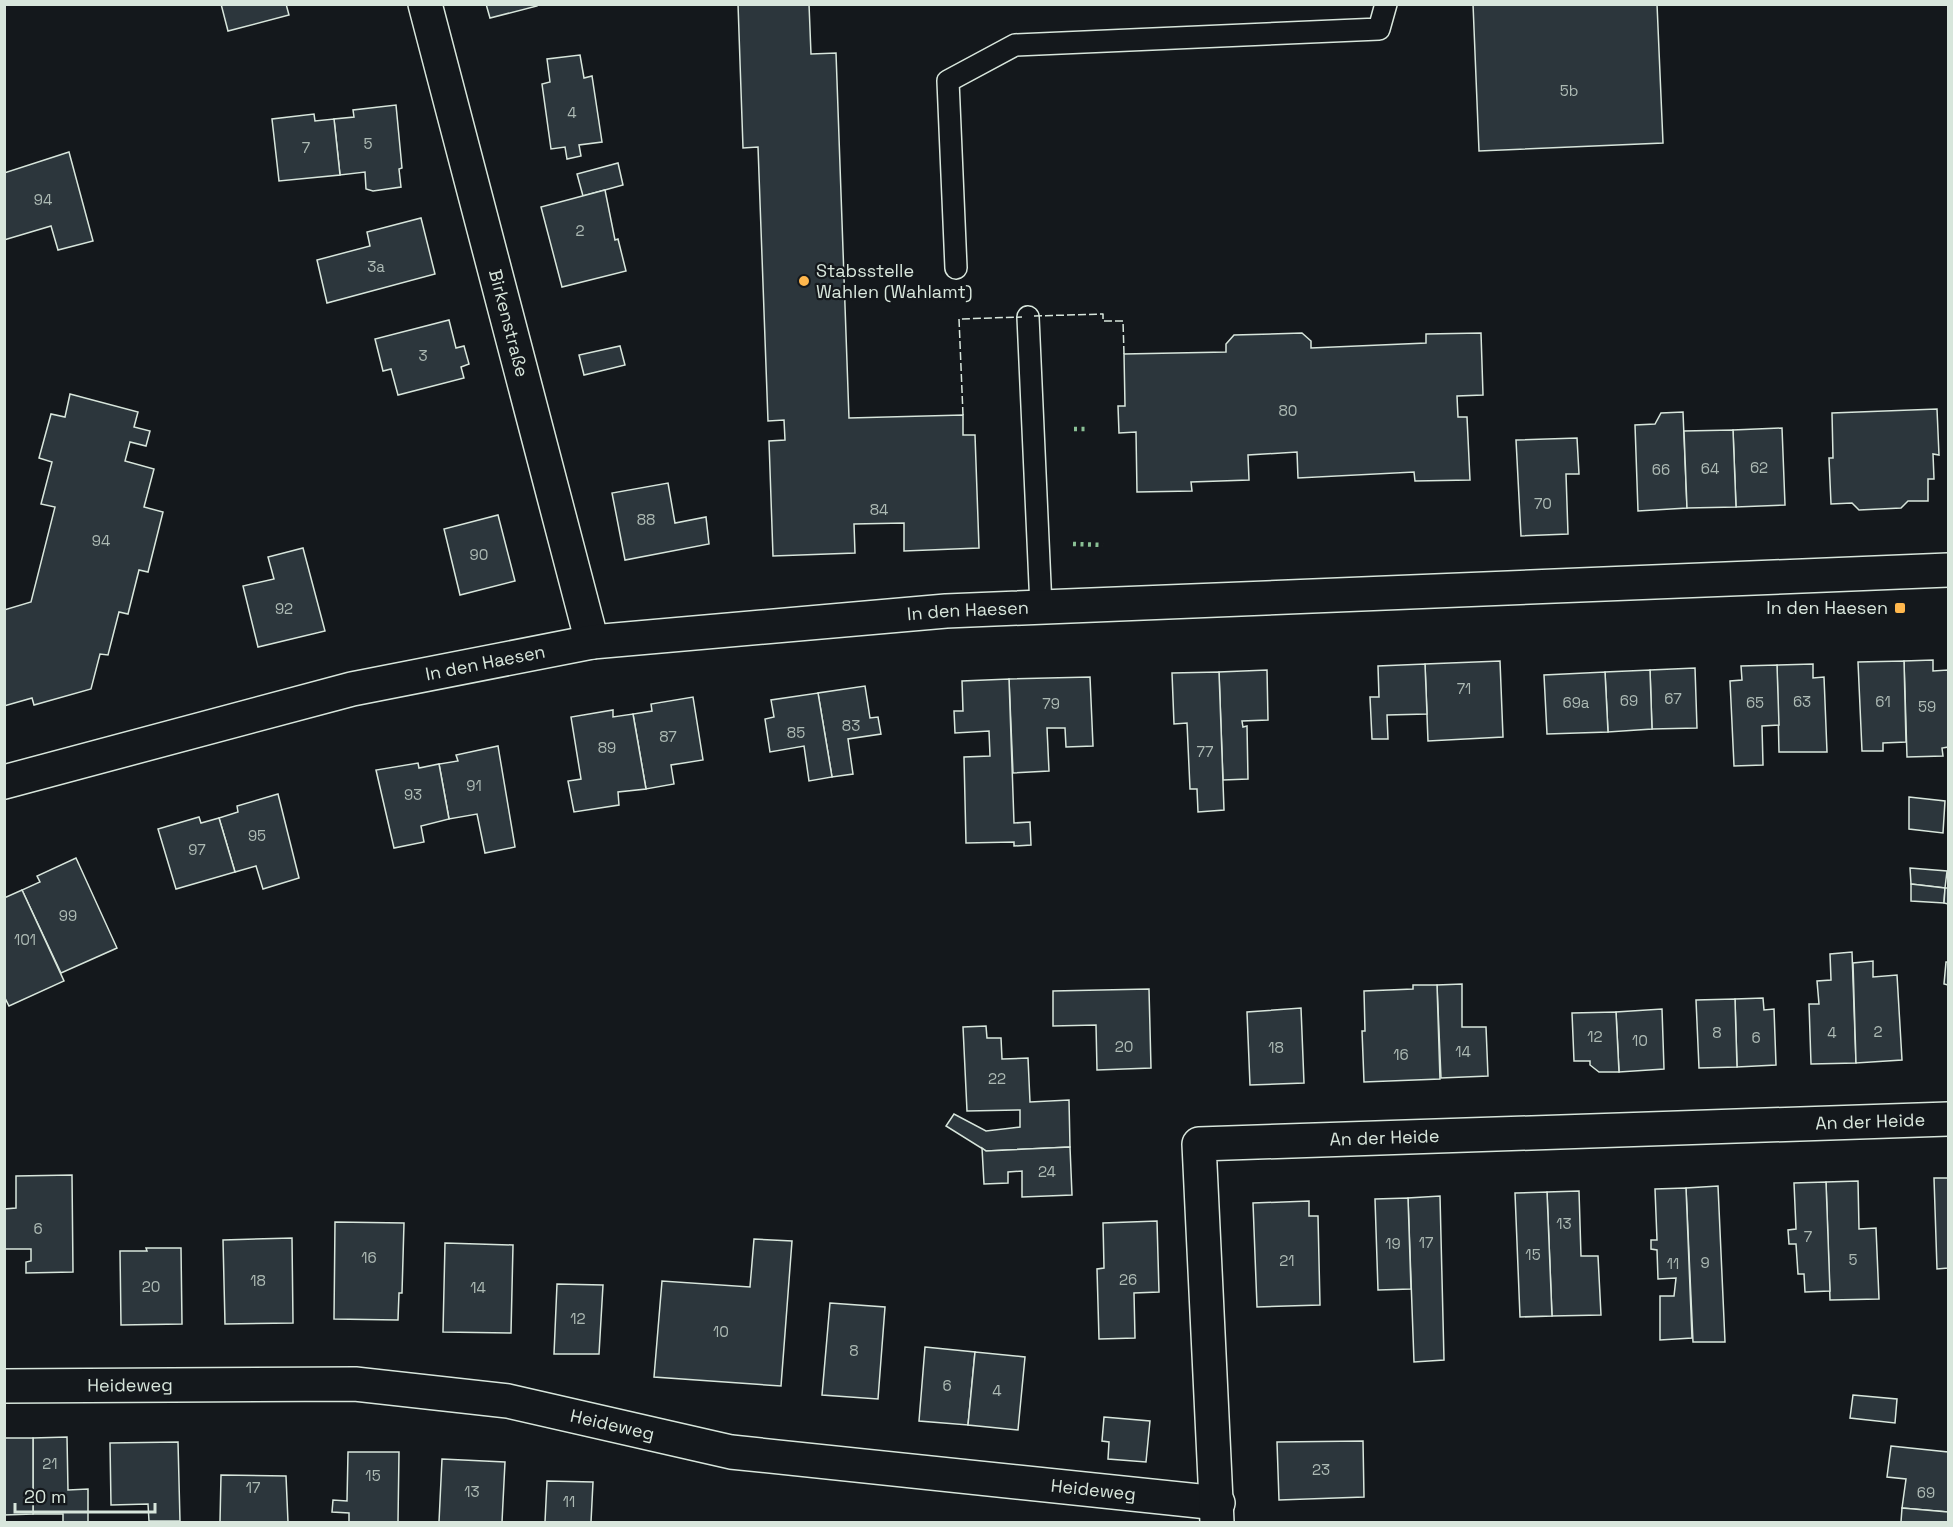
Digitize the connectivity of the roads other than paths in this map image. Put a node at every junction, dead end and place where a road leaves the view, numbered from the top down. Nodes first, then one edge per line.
1 (425, 4) edge
2 (1386, 4) edge
3 (956, 268) dead end
4 (1028, 316) dead end
5 (1948, 570) edge
6 (1041, 608) junction
7 (592, 642) junction
8 (4, 782) edge
9 (1948, 1119) edge
10 (4, 1386) edge
11 (1217, 1513) edge

1 - 7 street, Birkenstraße
2 - 3 lane
4 - 6 lane
5 - 6 street, In den Haesen
6 - 7 street, In den Haesen
7 - 8 street, In den Haesen
9 - 11 street, An der Heide
10 - 11 street, Heideweg

